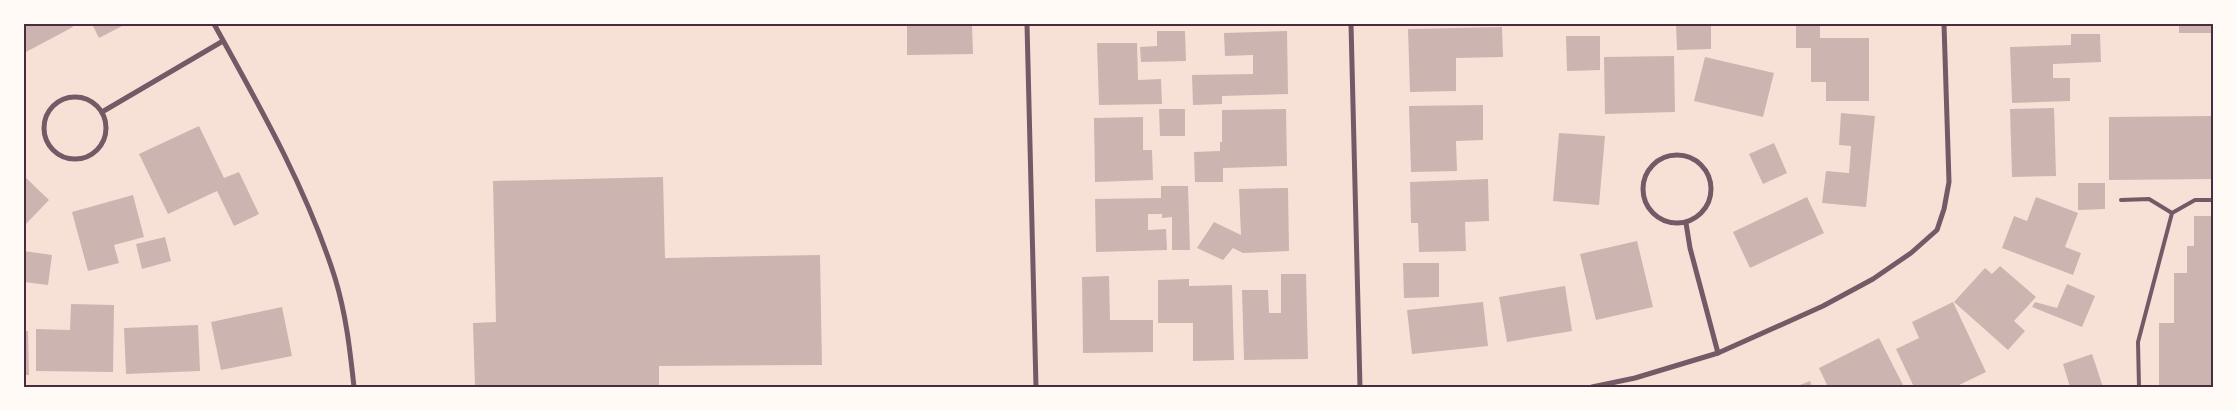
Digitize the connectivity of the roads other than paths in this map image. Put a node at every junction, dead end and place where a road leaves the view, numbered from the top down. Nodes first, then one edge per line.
1 (214, 24) edge
2 (1028, 24) edge
3 (1351, 24) edge
4 (1944, 24) edge
5 (224, 41) junction
6 (102, 112) junction
7 (2122, 200) dead end
8 (2213, 200) edge
9 (2172, 213) junction
10 (1686, 223) junction
11 (1718, 353) junction
12 (354, 387) edge
13 (1036, 387) edge
14 (1360, 387) edge
15 (1592, 387) edge
16 (2139, 387) edge

1 - 5 street
2 - 13 street
3 - 14 street
4 - 11 street
5 - 6 street
5 - 12 street
6 - 6 street
7 - 9 lane
8 - 9 lane
9 - 16 lane
10 - 10 street
10 - 11 street
11 - 15 street

